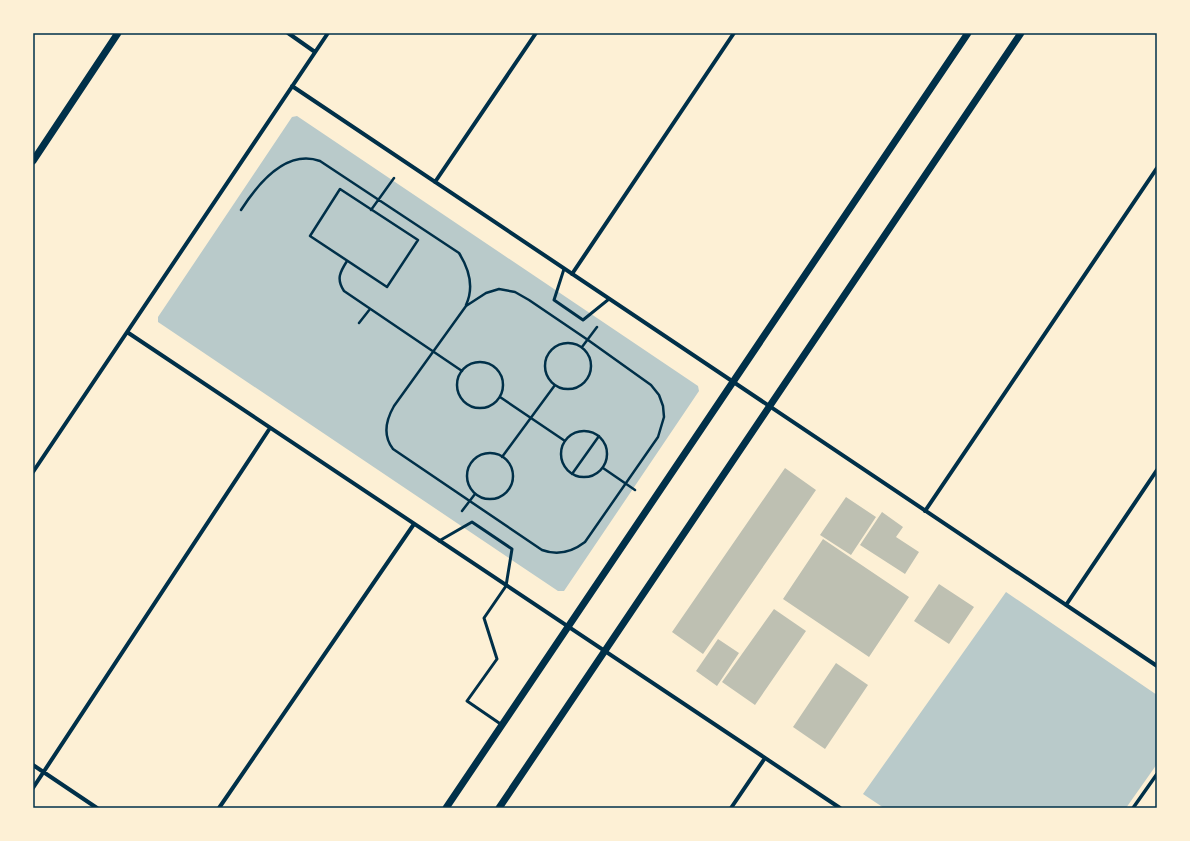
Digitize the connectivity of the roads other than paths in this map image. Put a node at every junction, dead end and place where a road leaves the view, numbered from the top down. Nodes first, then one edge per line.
1 (118, 33) edge
2 (288, 33) edge
3 (328, 33) edge
4 (536, 33) edge
5 (734, 33) edge
6 (968, 33) edge
7 (1021, 33) edge
8 (315, 52) junction
9 (292, 86) junction
10 (33, 161) edge
11 (1157, 168) edge
12 (435, 182) junction
13 (564, 269) junction
14 (572, 274) junction
15 (609, 299) junction
16 (127, 332) junction
17 (733, 382) junction
18 (769, 406) junction
19 (270, 428) junction
20 (1157, 470) edge
21 (33, 472) edge
22 (925, 511) junction
23 (414, 524) junction
24 (439, 541) junction
25 (506, 586) junction
26 (1066, 605) junction
27 (569, 627) junction
28 (604, 651) junction
29 (1157, 666) edge
30 (502, 725) junction
31 (765, 758) junction
32 (33, 765) edge
33 (44, 772) junction
34 (1157, 774) edge
35 (33, 788) edge
36 (97, 808) edge
37 (219, 808) edge
38 (446, 808) edge
39 (499, 808) edge
40 (731, 808) edge
41 (840, 808) edge
42 (1133, 808) edge

1 - 10 street
2 - 8 street
3 - 8 street
4 - 12 street
5 - 14 street
6 - 17 street
7 - 18 street
8 - 9 street
9 - 12 street
9 - 16 street
11 - 22 street
12 - 13 street
13 - 14 street
13 - 15 lane
14 - 15 street
15 - 17 street
16 - 19 street
16 - 21 street
17 - 18 street
17 - 27 street
18 - 22 street
18 - 28 street
19 - 23 street
19 - 33 street
20 - 26 street
22 - 26 street
23 - 24 street
23 - 37 street
24 - 25 street
24 - 25 lane
25 - 27 street
25 - 30 lane
26 - 29 street
27 - 28 street
27 - 30 street
28 - 31 street
28 - 39 street
30 - 38 street
31 - 40 street
31 - 41 street
32 - 33 street
33 - 35 street
33 - 36 street
34 - 42 street

